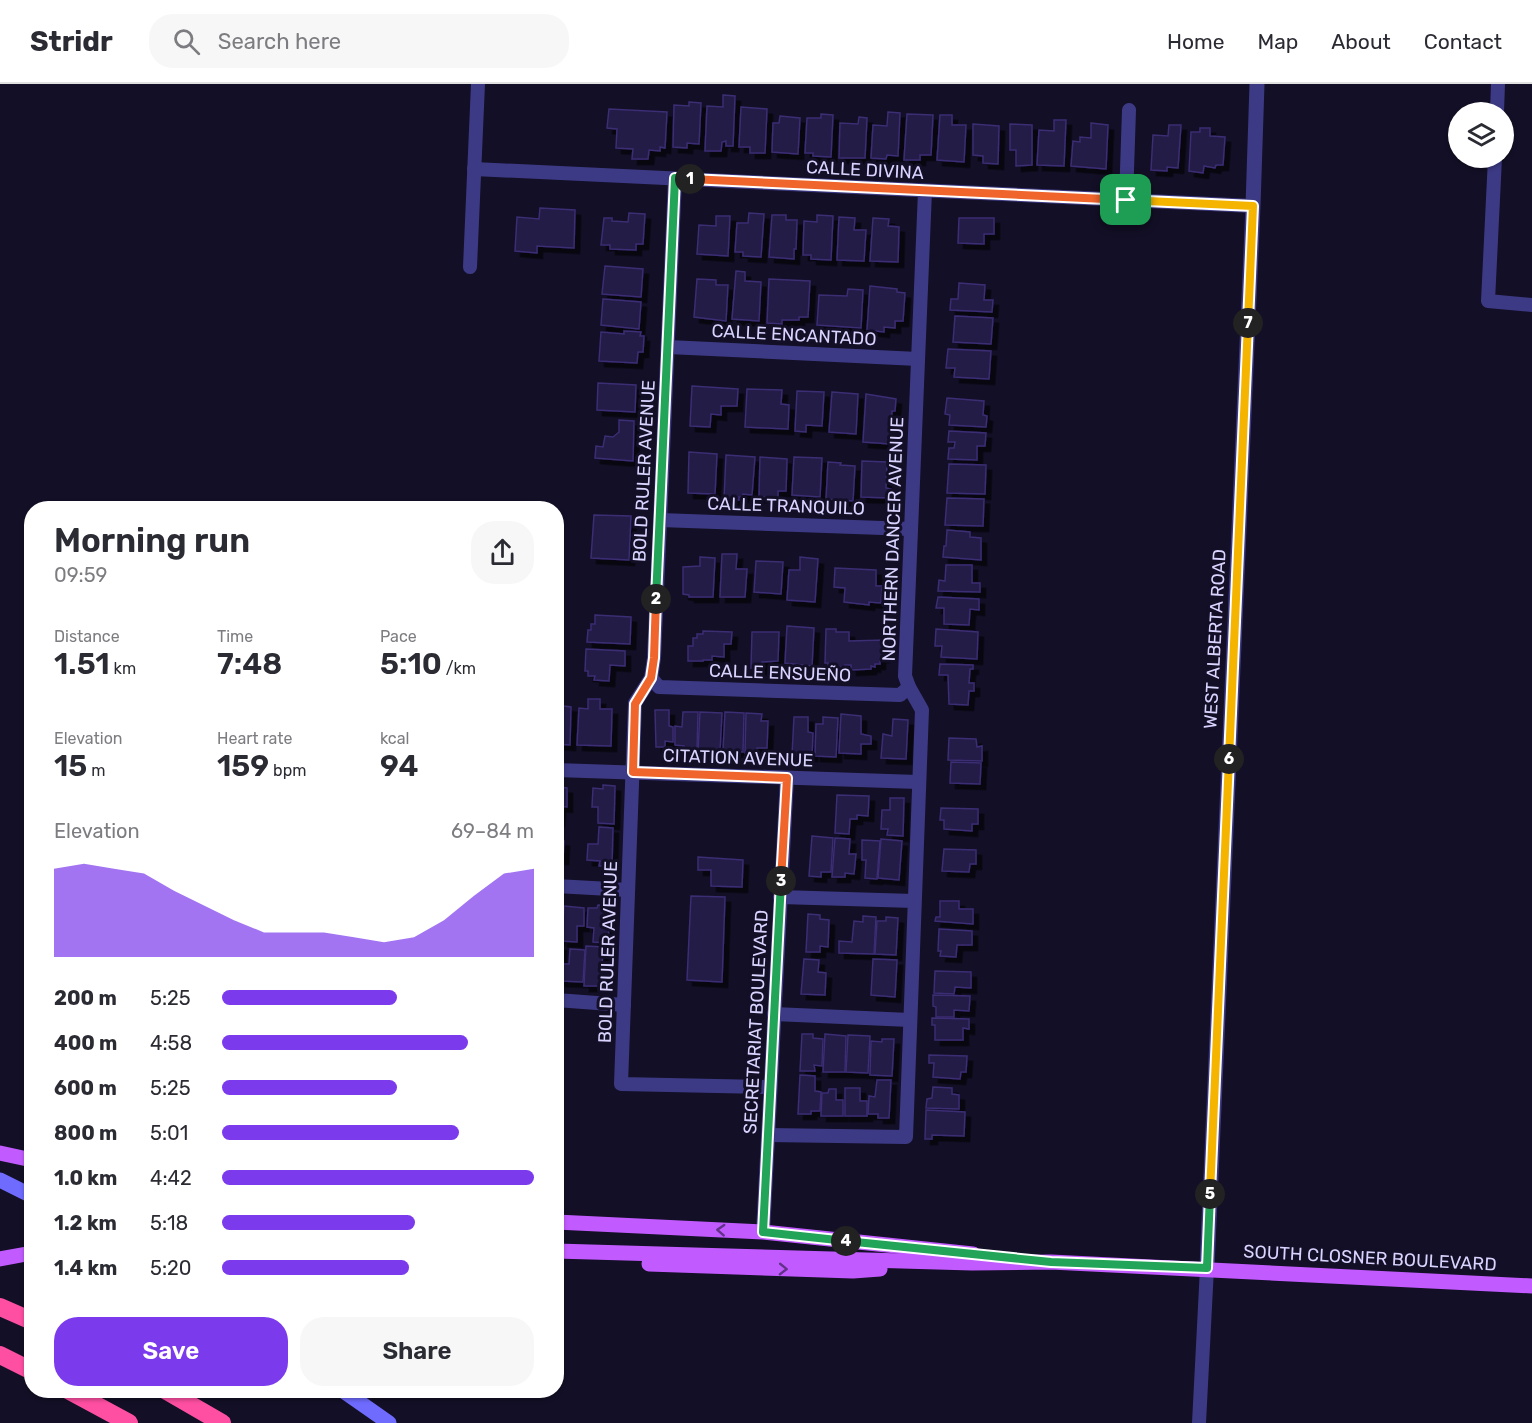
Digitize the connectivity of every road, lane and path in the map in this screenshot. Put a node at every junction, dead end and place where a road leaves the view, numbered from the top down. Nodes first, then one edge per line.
1 (478, 84) edge
2 (1257, 84) edge
3 (1498, 84) edge
4 (1497, 102) edge
5 (1129, 110) dead end
6 (1495, 168) edge
7 (474, 169) junction
8 (675, 178) junction
9 (925, 191) junction
10 (1126, 200) junction
11 (1253, 206) junction
12 (470, 267) dead end
13 (1532, 304) edge
14 (668, 347) junction
15 (918, 359) junction
16 (660, 520) junction
17 (911, 529) junction
18 (651, 678) junction
19 (909, 687) junction
20 (564, 770) edge
21 (633, 772) junction
22 (787, 778) junction
23 (918, 782) junction
24 (564, 886) edge
25 (628, 890) junction
26 (780, 897) junction
27 (914, 900) junction
28 (564, 1001) edge
29 (624, 1005) junction
30 (774, 1014) junction
31 (910, 1020) junction
32 (770, 1088) junction
33 (768, 1135) junction
34 (0, 1153) edge
35 (24, 1158) edge
36 (0, 1180) edge
37 (24, 1193) edge
38 (564, 1222) edge
39 (763, 1232) junction
40 (564, 1251) edge
41 (24, 1254) edge
42 (0, 1259) edge
43 (564, 1261) edge
44 (1051, 1262) junction
45 (972, 1263) junction
46 (1207, 1268) junction
47 (1532, 1286) edge
48 (0, 1307) edge
49 (24, 1318) edge
50 (0, 1355) edge
51 (24, 1367) edge
52 (83, 1398) edge
53 (179, 1398) edge
54 (353, 1398) edge
55 (366, 1398) edge
56 (383, 1419) edge
57 (129, 1423) edge
58 (222, 1423) edge
59 (1199, 1423) edge

1 - 7 street
2 - 11 street, WEST ALBERTA ROAD
3 - 4 street
5 - 10 street
6 - 13 street
7 - 8 street, CALLE DIVINA
7 - 12 street
8 - 9 street, CALLE DIVINA
8 - 14 street, BOLD RULER AVENUE
9 - 10 street, CALLE DIVINA
9 - 15 street, NORTHERN DANCER AVENUE
10 - 11 street, CALLE DIVINA
11 - 46 street, WEST ALBERTA ROAD
14 - 15 street, CALLE ENCANTADO
14 - 16 street, BOLD RULER AVENUE
15 - 17 street, NORTHERN DANCER AVENUE
16 - 17 street, CALLE TRANQUILO
16 - 18 street, BOLD RULER AVENUE
17 - 19 street, NORTHERN DANCER AVENUE
18 - 19 street, CALLE ENSUEÑO
18 - 21 street, BOLD RULER AVENUE
19 - 23 street, NORTHERN DANCER AVENUE
20 - 21 street, CITATION AVENUE
21 - 22 street, CITATION AVENUE
21 - 25 street, BOLD RULER AVENUE
22 - 23 street, CITATION AVENUE
22 - 26 street, SECRETARIAT BOULEVARD
23 - 27 street, NORTHERN DANCER AVENUE
24 - 25 street
25 - 29 street, BOLD RULER AVENUE
26 - 27 street
26 - 30 street, SECRETARIAT BOULEVARD
27 - 31 street, NORTHERN DANCER AVENUE
28 - 29 street
29 - 32 street, BOLD RULER AVENUE
30 - 31 street
30 - 32 street, SECRETARIAT BOULEVARD
31 - 33 street, NORTHERN DANCER AVENUE
32 - 33 street, SECRETARIAT BOULEVARD
33 - 39 street, SECRETARIAT BOULEVARD
34 - 35 main road
36 - 37 main road
39 -> 38 main road
39 - 44 main road
40 - 45 main road
41 - 42 main road
43 -> 45 main road
44 - 45 main road
44 - 46 main road, SOUTH CLOSNER BOULEVARD
46 - 47 main road, SOUTH CLOSNER BOULEVARD
46 - 59 street
48 - 49 highway
50 - 51 highway
52 - 57 highway
53 - 58 highway
54 - 56 main road
55 - 56 main road

